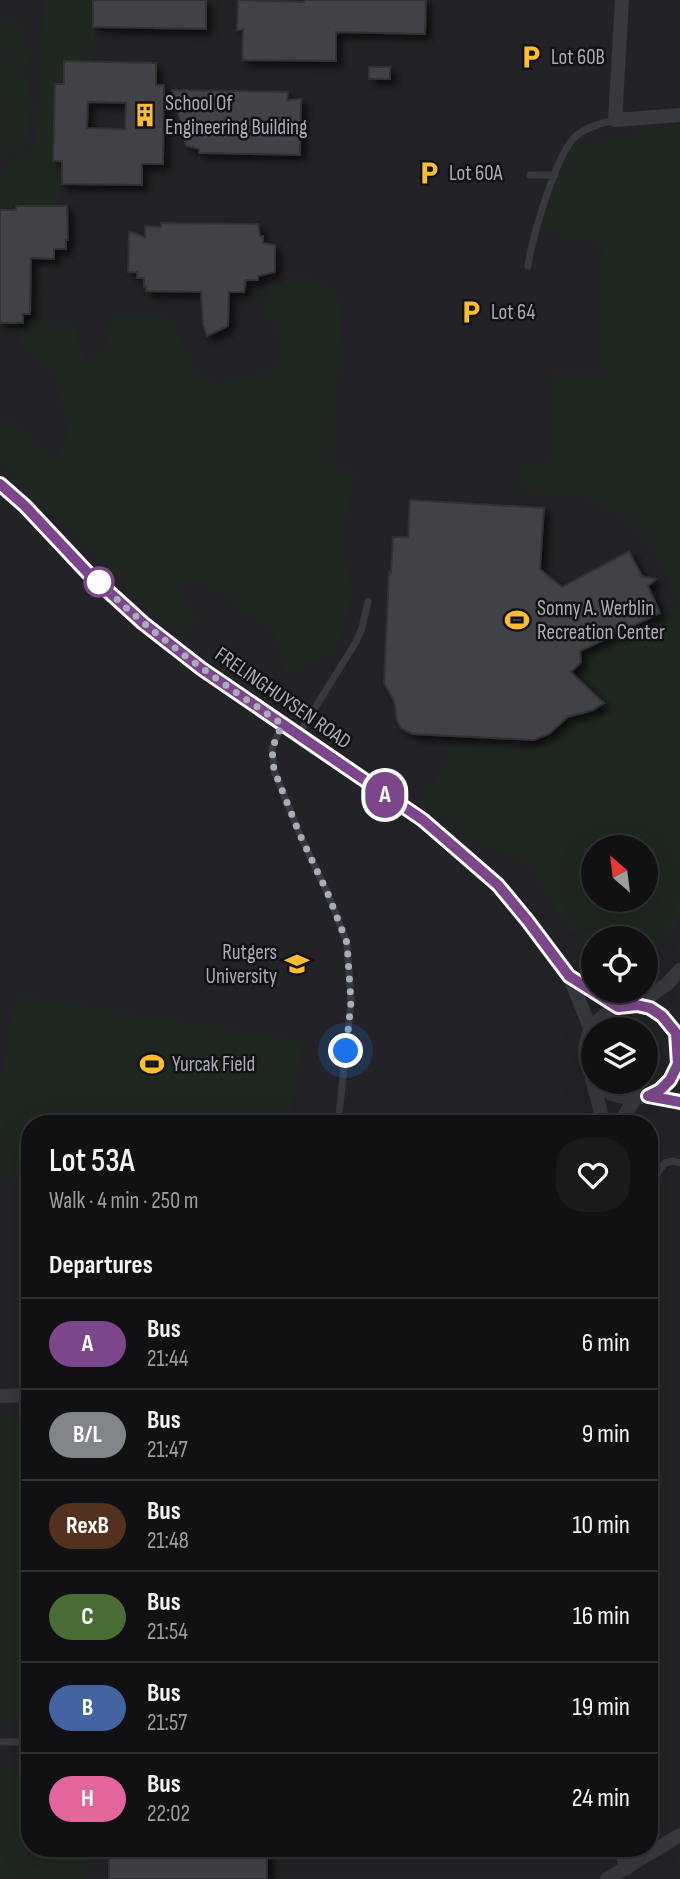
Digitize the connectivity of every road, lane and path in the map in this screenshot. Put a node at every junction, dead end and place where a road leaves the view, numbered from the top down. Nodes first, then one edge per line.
1 (622, 0) edge
2 (680, 115) edge
3 (615, 120) junction
4 (530, 175) dead end
5 (555, 175) junction
6 (528, 266) dead end
7 (0, 484) edge
8 (368, 601) dead end
9 (282, 724) junction
10 (298, 735) junction
11 (680, 970) edge
12 (569, 976) junction
13 (637, 1005) junction
14 (618, 1007) junction
15 (585, 1017) edge
16 (601, 1017) edge
17 (678, 1027) edge
18 (679, 1066) edge
19 (597, 1094) edge
20 (611, 1094) edge
21 (641, 1097) junction
22 (680, 1101) edge
23 (339, 1115) edge
24 (602, 1115) edge
25 (626, 1115) edge
26 (680, 1163) edge
27 (658, 1172) edge
28 (21, 1395) edge
29 (0, 1396) edge
30 (0, 1742) edge
31 (21, 1742) edge
32 (680, 1835) edge
33 (658, 1851) edge
34 (650, 1857) edge
35 (627, 1874) edge
36 (607, 1879) edge

1 - 3 street
2 - 3 street
3 - 5 lane
4 - 5 lane
5 - 6 lane
7 - 9 street, FRELINGHUYSEN ROAD
8 - 10 lane
9 - 10 street, FRELINGHUYSEN ROAD
9 - 23 lane
10 - 12 street, FRELINGHUYSEN ROAD
11 - 13 street
12 - 14 street, FRELINGHUYSEN ROAD
12 - 15 street, FRELINGHUYSEN ROAD
13 - 14 street
13 - 17 street
14 - 16 street
17 - 18 street
18 - 21 street
19 - 24 street
20 - 21 street
21 - 22 street
21 - 25 street
26 - 27 lane
28 - 29 street
30 - 31 lane
32 - 33 street
34 - 35 street
35 - 36 street

